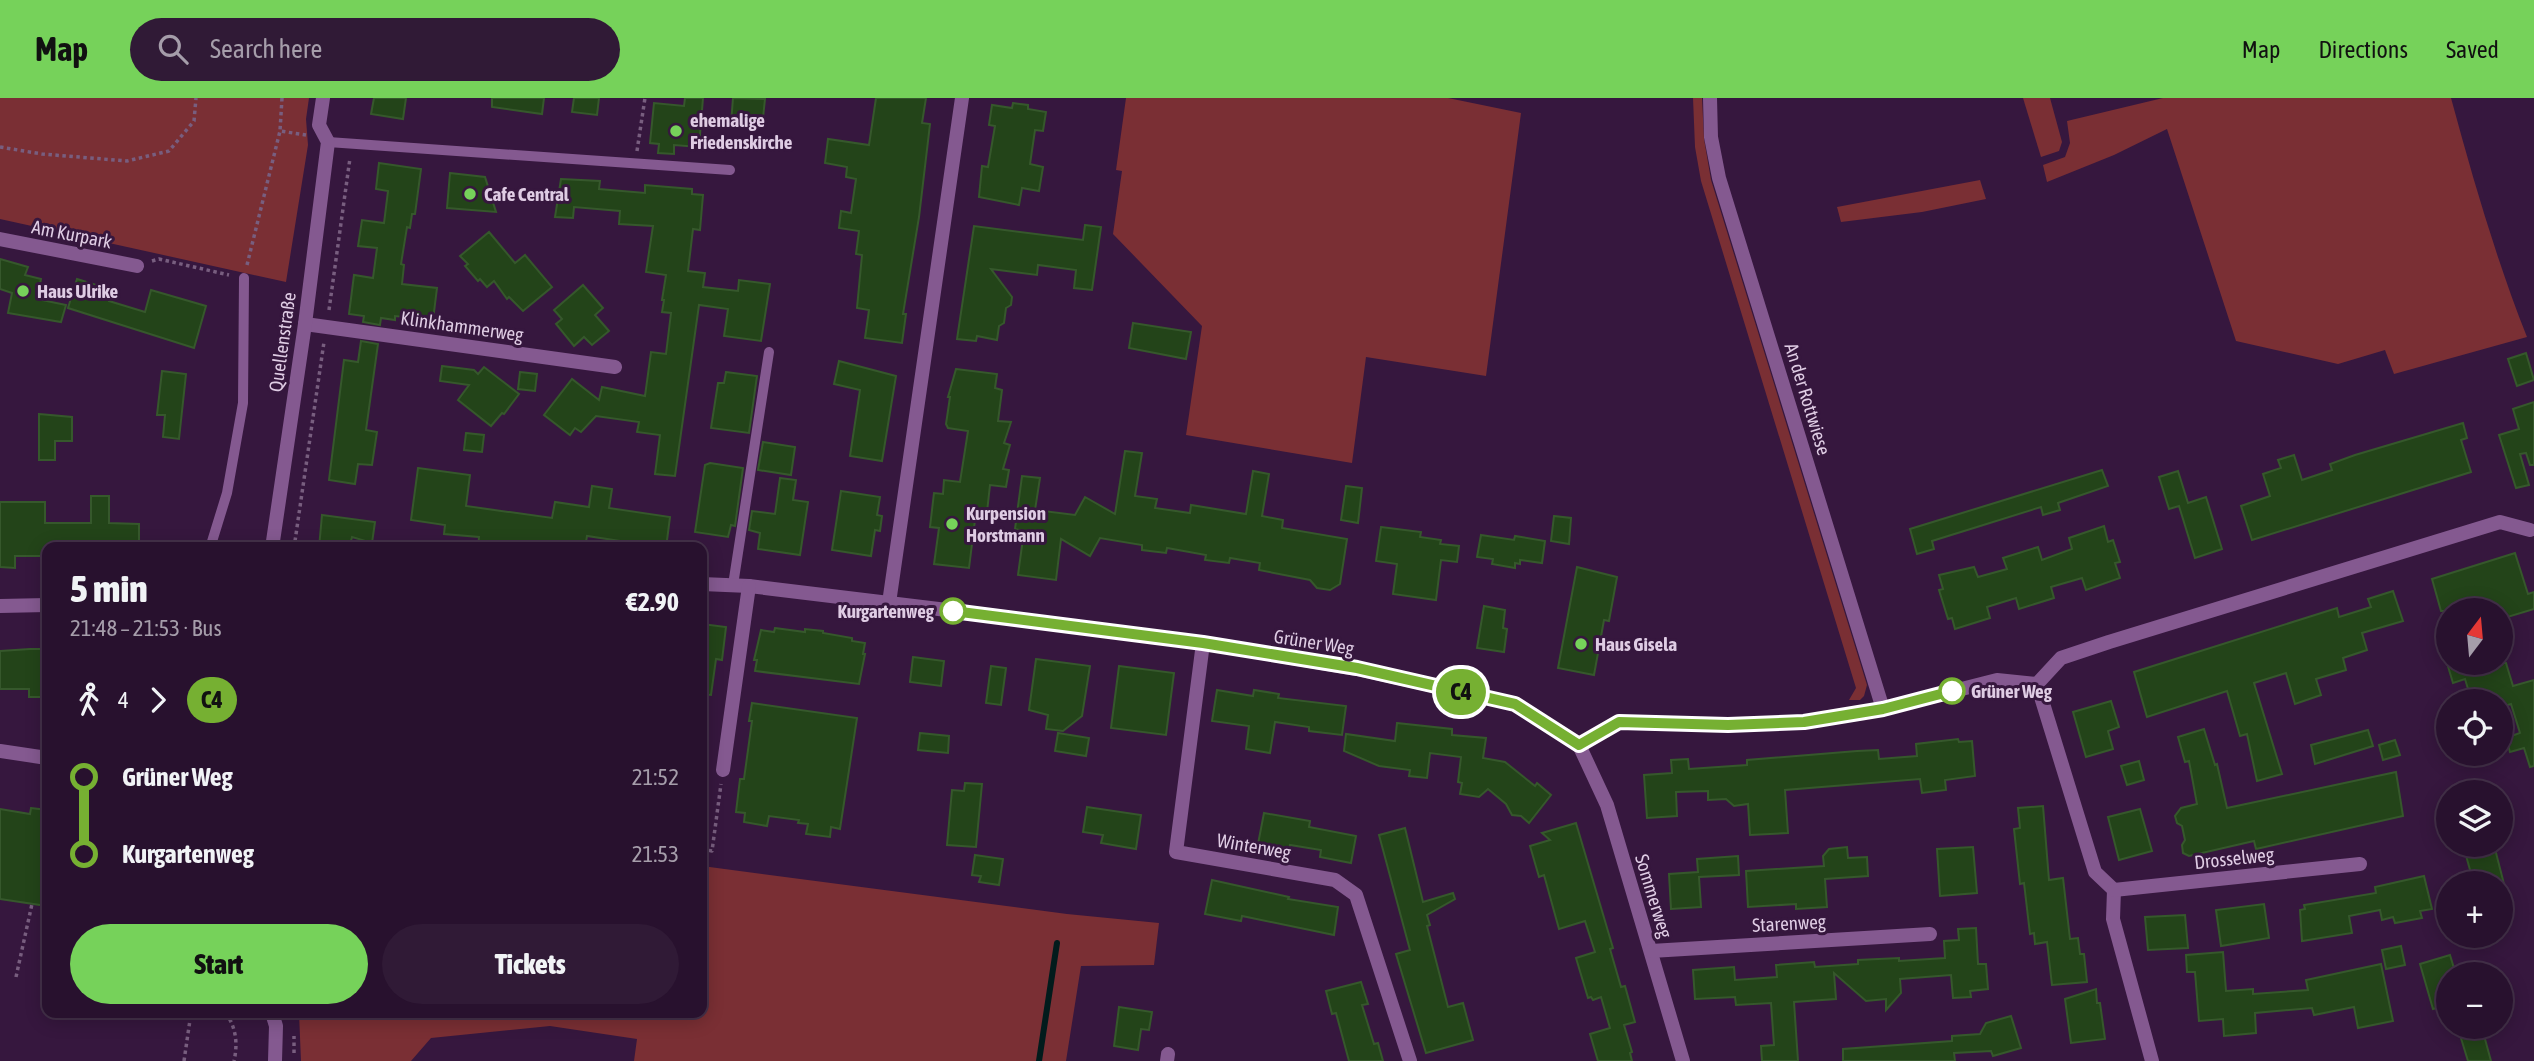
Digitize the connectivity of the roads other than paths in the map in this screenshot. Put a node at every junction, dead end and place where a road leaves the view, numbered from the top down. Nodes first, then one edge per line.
1 (323, 98) edge
2 (962, 98) edge
3 (1710, 98) edge
4 (322, 139) junction
5 (730, 170) dead end
6 (0, 239) edge
7 (137, 266) road end
8 (244, 278) road end
9 (305, 324) junction
10 (769, 352) dead end
11 (615, 367) dead end
12 (2533, 533) edge
13 (212, 542) edge
14 (273, 542) edge
15 (707, 584) edge
16 (733, 585) junction
17 (749, 586) junction
18 (889, 603) junction
19 (42, 605) edge
20 (0, 606) edge
21 (1203, 643) junction
22 (2037, 684) junction
23 (1883, 709) junction
24 (1579, 745) junction
25 (0, 751) edge
26 (42, 757) edge
27 (723, 771) road end
28 (2360, 864) dead end
29 (2113, 890) junction
30 (1930, 934) dead end
31 (1651, 951) junction
32 (274, 1018) edge
33 (275, 1061) edge
34 (1410, 1061) edge
35 (1683, 1061) edge
36 (2152, 1061) edge

1 - 4 street, Quellenstraße
2 - 18 street
3 - 23 street, An der Rottwiese
4 - 5 lane
4 - 9 street, Quellenstraße
6 - 7 street, Am Kurpark
8 - 13 lane
9 - 11 street, Klinkhammerweg
9 - 14 street, Quellenstraße
10 - 16 lane
12 - 22 street
15 - 16 street, Grüner Weg
16 - 17 street, Grüner Weg
17 - 18 street, Grüner Weg
17 - 27 street
18 - 21 street, Grüner Weg
19 - 20 street
21 - 24 street, Grüner Weg
21 - 34 street, Winterweg
22 - 23 street
22 - 29 street
23 - 24 street
24 - 31 street, Sommerweg
25 - 26 street
28 - 29 street, Drosselweg
29 - 36 street
30 - 31 street, Starenweg
31 - 35 street, Sommerweg
32 - 33 street

